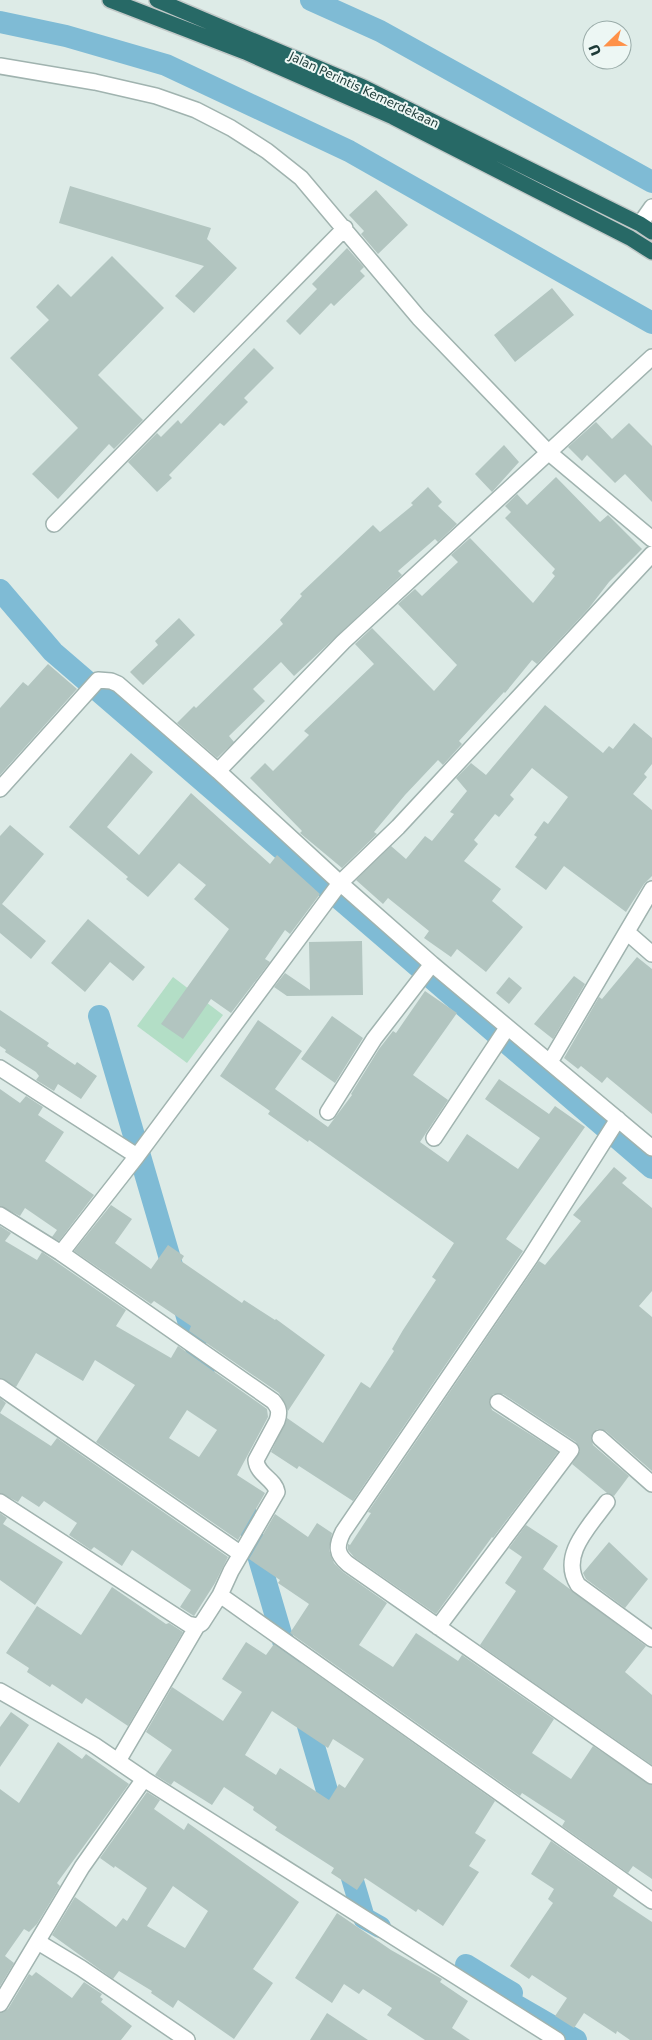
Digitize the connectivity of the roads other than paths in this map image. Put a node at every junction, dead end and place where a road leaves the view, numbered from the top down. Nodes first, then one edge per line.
1 (110, 0) edge
2 (157, 0) edge
3 (0, 66) edge
4 (652, 207) edge
5 (345, 228) junction
6 (646, 228) edge
7 (652, 252) edge
8 (652, 357) edge
9 (547, 451) junction
10 (54, 524) dead end
11 (652, 539) edge
12 (652, 554) edge
13 (218, 771) junction
14 (0, 789) edge
15 (340, 883) junction
16 (652, 889) edge
17 (628, 933) junction
18 (652, 954) edge
19 (430, 966) junction
20 (505, 1031) junction
21 (550, 1062) junction
22 (0, 1068) edge
23 (328, 1112) dead end
24 (616, 1123) junction
25 (434, 1138) dead end
26 (652, 1148) edge
27 (137, 1156) junction
28 (0, 1215) edge
29 (61, 1254) junction
30 (0, 1387) edge
31 (498, 1402) dead end
32 (600, 1438) dead end
33 (652, 1484) edge
34 (0, 1502) edge
35 (607, 1502) dead end
36 (241, 1554) junction
37 (220, 1595) junction
38 (197, 1626) junction
39 (438, 1627) junction
40 (652, 1639) edge
41 (0, 1691) edge
42 (118, 1761) junction
43 (652, 1776) edge
44 (144, 1779) junction
45 (652, 1901) edge
46 (38, 1942) junction
47 (0, 2004) edge
48 (187, 2040) edge
49 (557, 2040) edge

1 - 7 highway, Jalan Perintis Kemerdekaan
2 - 6 highway, Jalan Perintis Kemerdekaan
3 - 5 street
4 - 6 street
5 - 9 street
5 - 10 street
8 - 9 street
9 - 11 street
9 - 13 street
12 - 15 street
13 - 14 street
13 - 15 street
15 - 19 street
15 - 27 street
16 - 17 street
17 - 18 street
17 - 21 street
19 - 20 street
19 - 23 street
20 - 21 street
20 - 25 street
21 - 24 street
22 - 27 street
24 - 26 street
24 - 39 street
27 - 29 street
28 - 29 street
29 - 36 street
30 - 36 street
31 - 39 street
32 - 33 street
34 - 38 street
35 - 40 street
36 - 37 street
37 - 38 street
37 - 45 street
38 - 42 street
39 - 43 street
41 - 42 street
42 - 44 street
44 - 46 street
44 - 49 street
46 - 47 street
46 - 48 street

